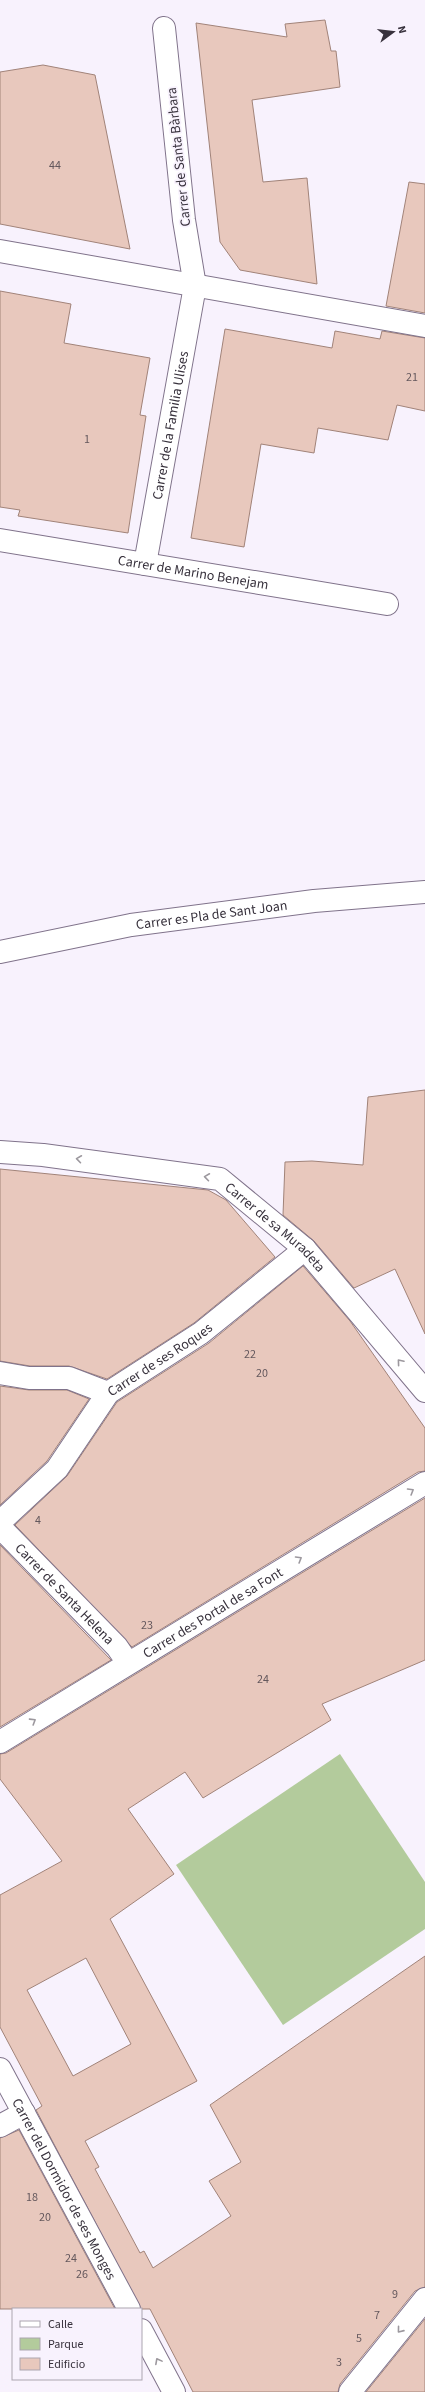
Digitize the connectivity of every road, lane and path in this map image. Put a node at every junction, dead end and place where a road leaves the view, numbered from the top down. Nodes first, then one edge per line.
1 (164, 28) dead end
2 (0, 251) edge
3 (195, 286) junction
4 (425, 326) edge
5 (0, 540) edge
6 (145, 564) junction
7 (387, 604) dead end
8 (425, 892) edge
9 (0, 952) edge
10 (0, 1152) edge
11 (305, 1249) junction
12 (0, 1373) edge
13 (425, 1391) edge
14 (108, 1392) junction
15 (425, 1483) edge
16 (0, 1522) edge
17 (0, 1527) edge
18 (128, 1663) junction
19 (0, 1742) edge
20 (0, 2069) edge
21 (24, 2113) junction
22 (0, 2126) edge
23 (425, 2299) edge
24 (128, 2308) edge
25 (142, 2332) edge
26 (174, 2392) edge
27 (350, 2392) edge

1 - 3 street, Carrer de Santa Bàrbara
2 - 3 street
3 - 4 street
3 - 6 street, Carrer de la Familia Ulises
5 - 6 street, Carrer de Marino Benejam
6 - 7 street, Carrer de Marino Benejam
8 - 9 street, Carrer es Pla de Sant Joan
11 -> 10 street, Carrer de sa Muradeta
13 -> 11 street, Carrer de sa Muradeta
11 - 14 street, Carrer de ses Roques
12 - 14 street
14 - 16 street, Carrer de ses Roques
18 -> 15 street, Carrer des Portal de sa Font
17 - 18 street, Carrer de Santa Helena
19 -> 18 street, Carrer des Portal de sa Font
20 - 21 street, Carrer del Dormidor de ses Monges
21 - 22 street
21 - 24 street, Carrer del Dormidor de ses Monges
23 -> 27 street
26 -> 25 street

